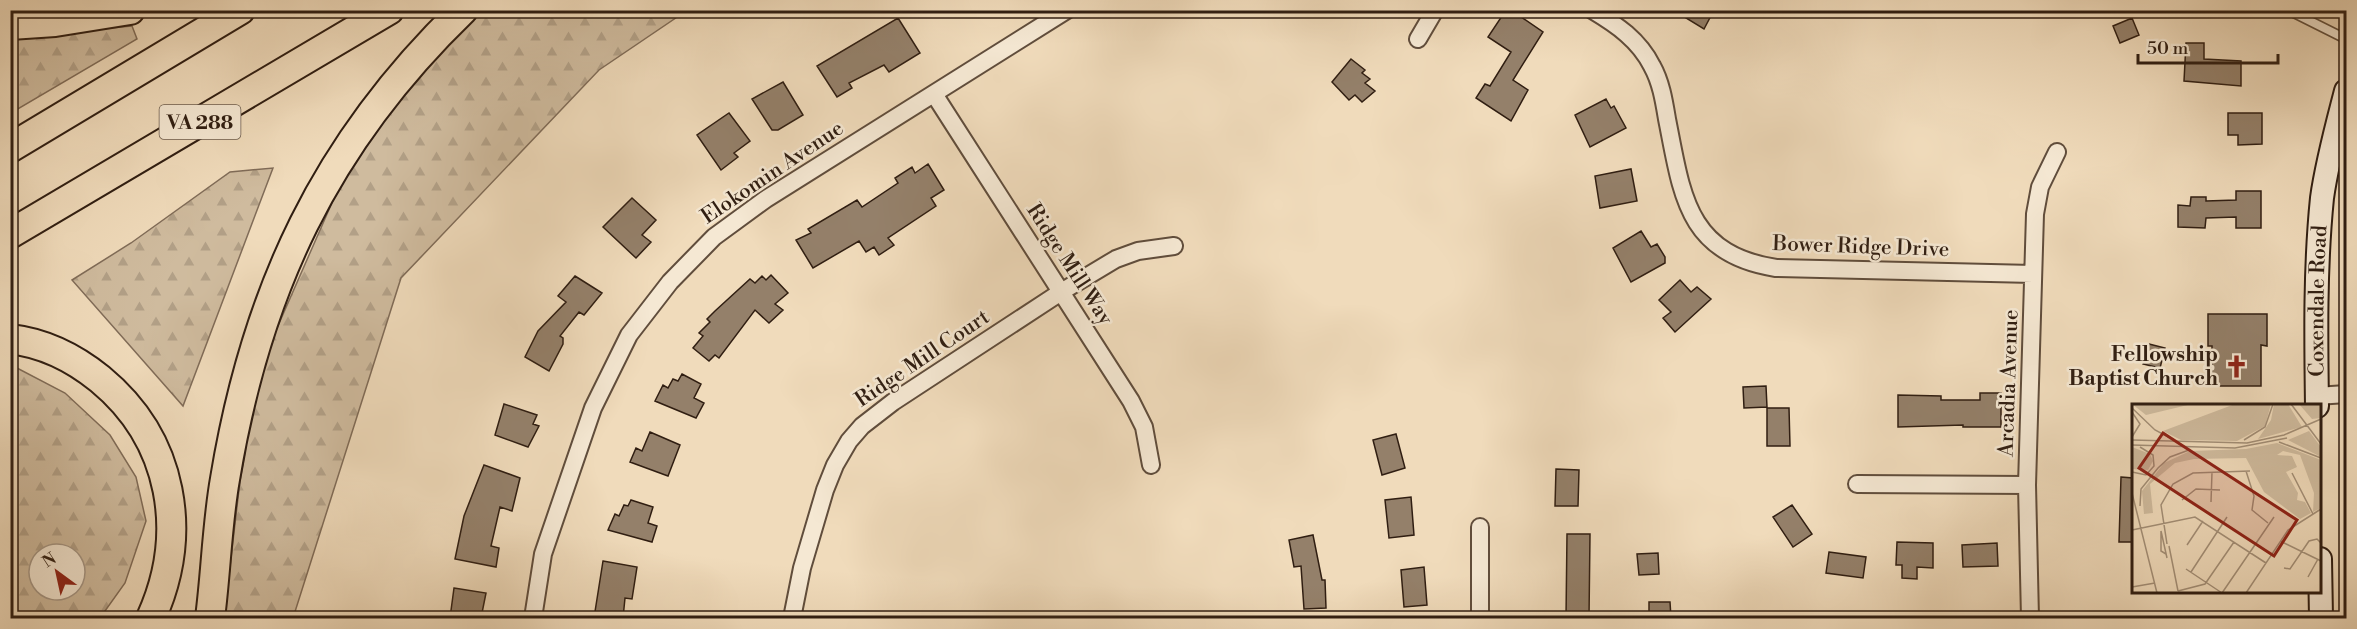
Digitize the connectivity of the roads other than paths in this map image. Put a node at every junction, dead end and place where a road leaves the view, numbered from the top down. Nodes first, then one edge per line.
1 (130, 10) edge
2 (240, 10) edge
3 (389, 10) edge
4 (463, 10) edge
5 (1067, 10) edge
6 (1435, 10) edge
7 (1592, 10) edge
8 (2288, 10) edge
9 (10, 25) edge
10 (1418, 39) dead end
11 (2346, 39) edge
12 (2346, 91) edge
13 (934, 94) junction
14 (10, 148) edge
15 (2057, 152) dead end
16 (10, 234) edge
17 (1174, 246) dead end
18 (2033, 274) junction
19 (1061, 292) junction
20 (10, 339) edge
21 (2346, 394) edge
22 (2317, 400) edge
23 (1150, 465) dead end
24 (1857, 484) dead end
25 (2027, 485) junction
26 (1480, 527) dead end
27 (2320, 593) edge
28 (151, 618) edge
29 (210, 618) edge
30 (533, 618) edge
31 (792, 618) edge
32 (1480, 618) edge
33 (2030, 618) edge
34 (2320, 618) edge

1 - 9 highway
2 - 14 highway
3 - 16 highway, VA 288
4 - 29 highway
5 - 13 street, Elokomin Avenue
6 - 10 street
7 - 18 street, Bower Ridge Drive
8 - 11 lane
12 - 22 street, Coxendale Road
13 - 19 street, Ridge Mill Way
13 - 30 street, Elokomin Avenue
15 - 18 street, Arcadia Avenue
17 - 19 street, Ridge Mill Court
18 - 25 street, Arcadia Avenue
19 - 23 street, Ridge Mill Way
19 - 31 street, Ridge Mill Court
20 - 28 highway
21 - 22 street
24 - 25 street
25 - 33 street, Arcadia Avenue
26 - 32 street
27 - 34 street

